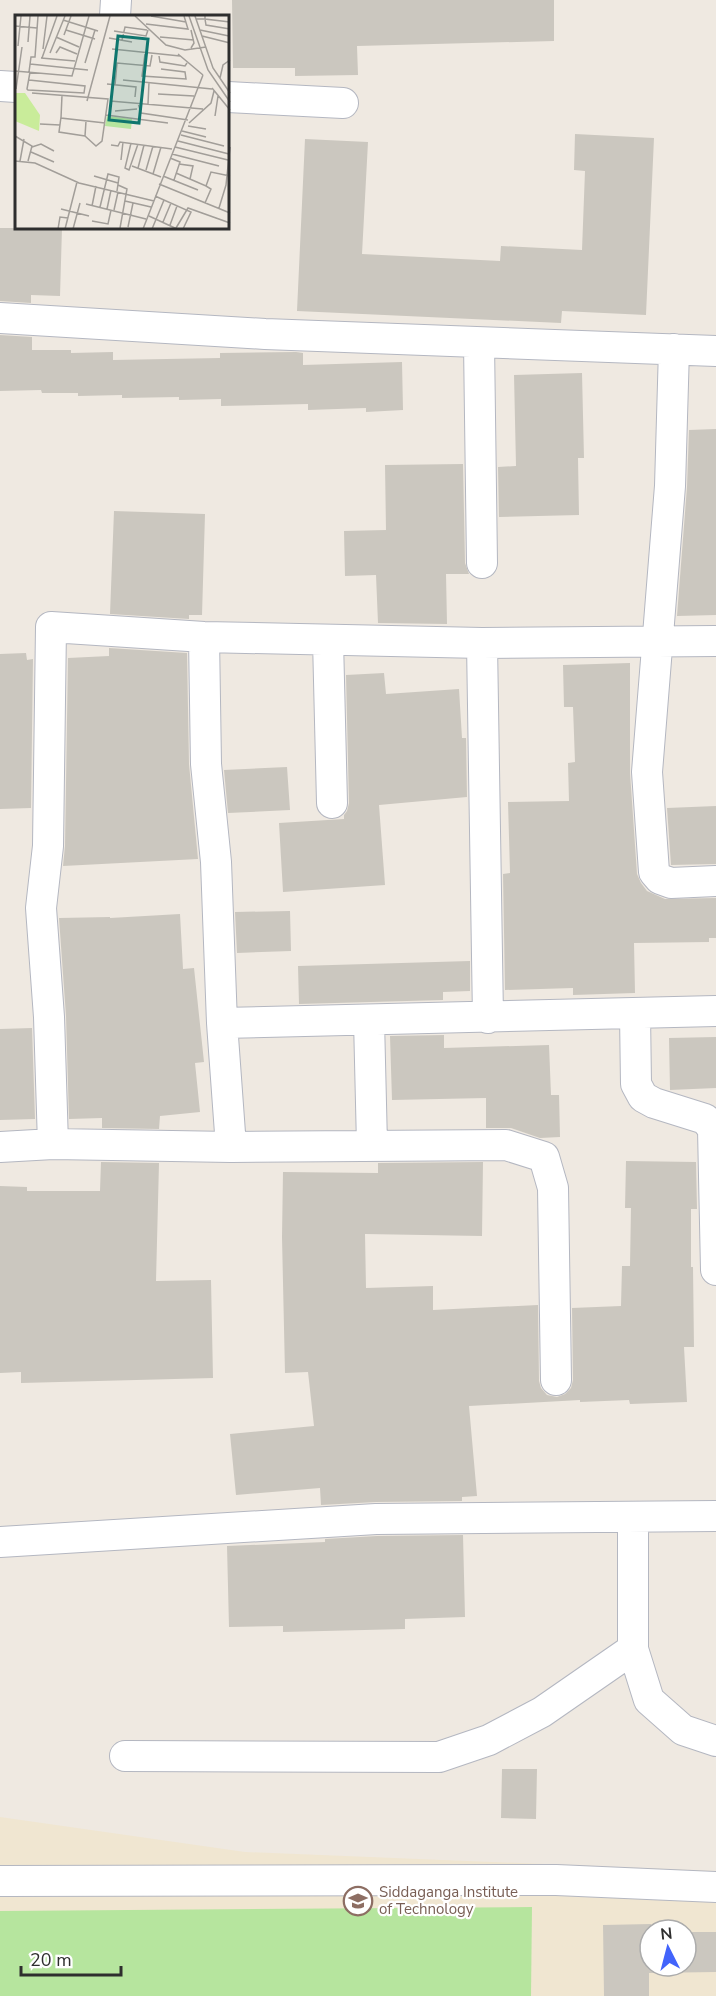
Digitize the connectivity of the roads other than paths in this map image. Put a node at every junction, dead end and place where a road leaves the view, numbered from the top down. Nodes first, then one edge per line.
1 (116, 0) edge
2 (115, 15) edge
3 (0, 86) edge
4 (15, 87) edge
5 (230, 98) edge
6 (343, 103) dead end
7 (0, 318) edge
8 (479, 343) junction
9 (674, 349) junction
10 (716, 351) edge
11 (482, 564) dead end
12 (204, 637) junction
13 (328, 640) junction
14 (657, 641) junction
15 (716, 641) edge
16 (483, 643) junction
17 (332, 802) dead end
18 (716, 881) edge
19 (716, 1011) edge
20 (635, 1014) junction
21 (488, 1018) junction
22 (369, 1020) junction
23 (222, 1023) junction
24 (53, 1144) junction
25 (372, 1145) junction
26 (0, 1147) edge
27 (231, 1147) junction
28 (716, 1270) edge
29 (555, 1380) dead end
30 (716, 1516) edge
31 (633, 1517) junction
32 (0, 1542) edge
33 (633, 1649) junction
34 (716, 1741) edge
35 (125, 1756) dead end
36 (0, 1881) edge
37 (716, 1887) edge

1 - 2 street
3 - 4 street
5 - 6 street
7 - 8 street
8 - 9 street
8 - 11 street
9 - 10 street
9 - 14 street
12 - 13 street
12 - 23 street
12 - 24 street
13 - 16 street
13 - 17 street
14 - 15 street
14 - 16 street
14 - 18 street
16 - 21 street
19 - 20 street
20 - 21 street
20 - 28 street
21 - 22 street
22 - 23 street
22 - 25 street
23 - 27 street
24 - 26 street
24 - 27 street
25 - 27 street
25 - 29 street
30 - 31 street
31 - 32 street
31 - 33 street
33 - 34 street
33 - 35 street
36 - 37 street

